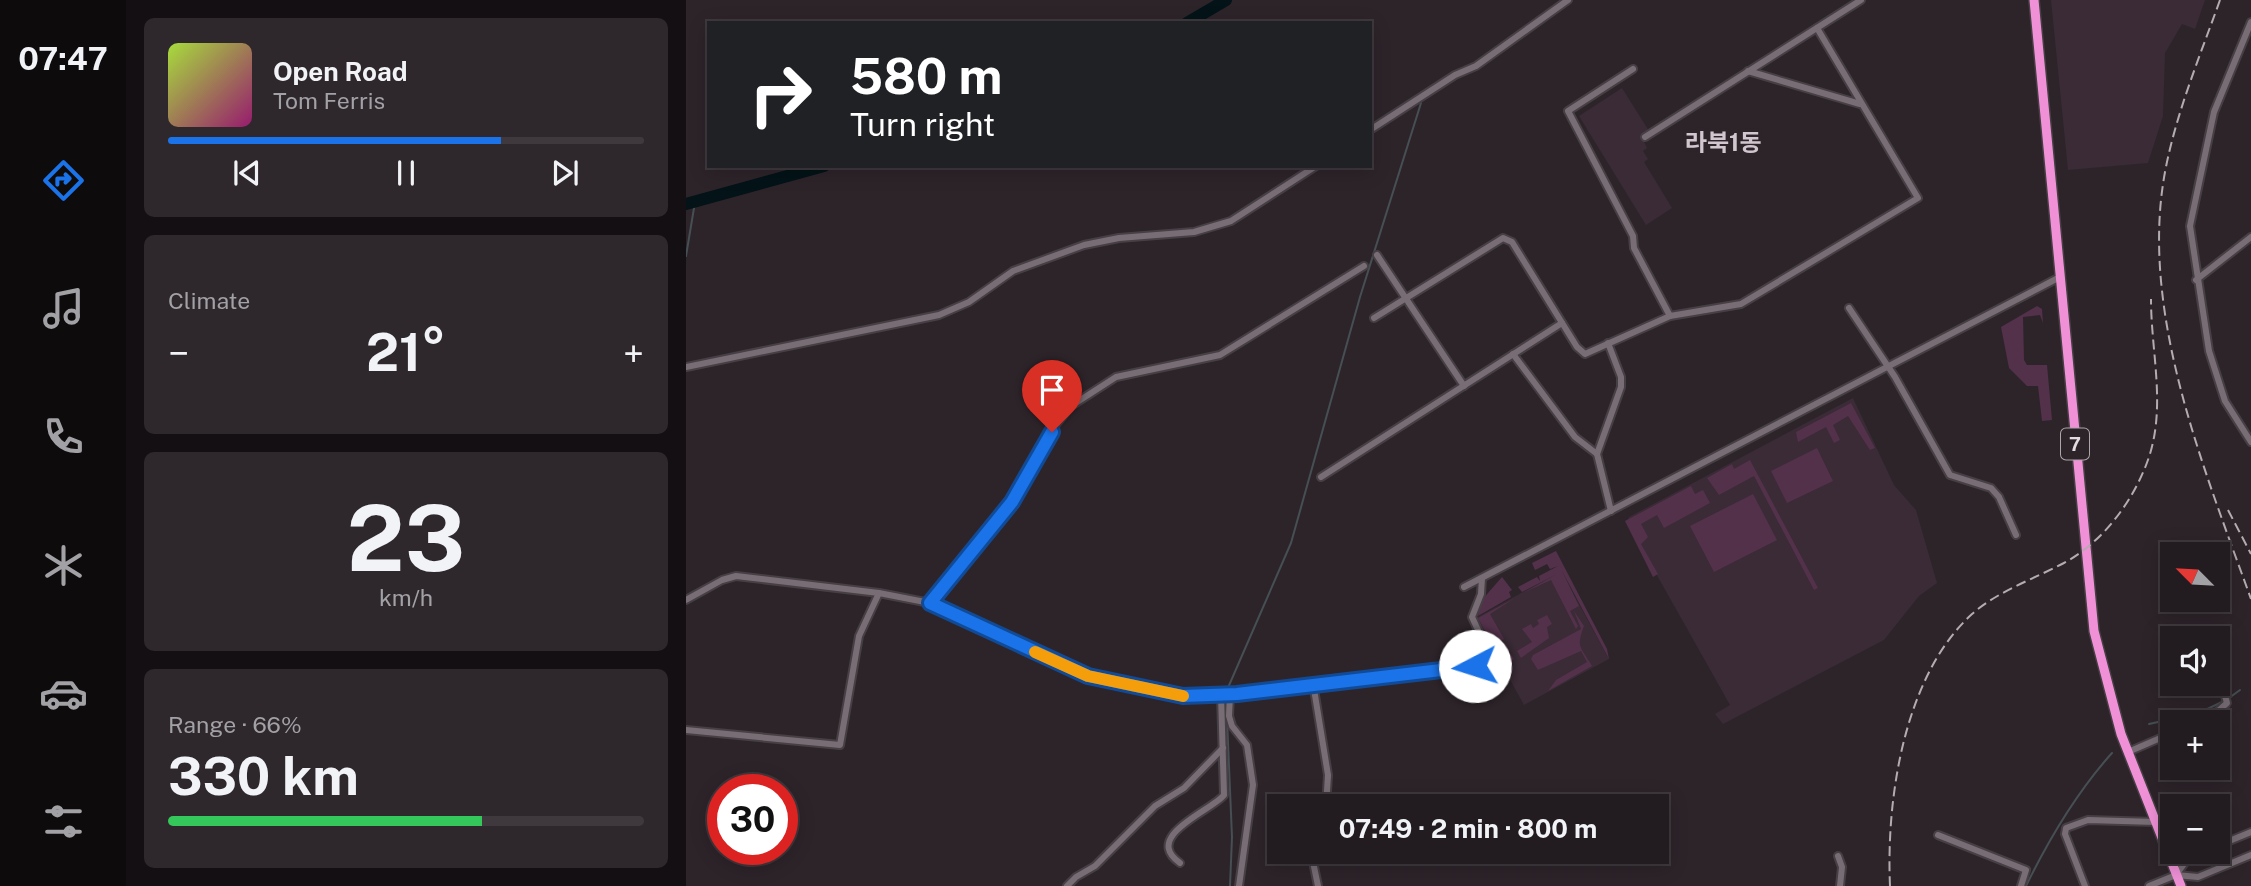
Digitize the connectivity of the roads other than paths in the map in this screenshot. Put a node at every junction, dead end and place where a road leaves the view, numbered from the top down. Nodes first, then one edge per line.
1 (1568, 0) edge
2 (1861, 0) edge
3 (2034, 0) edge
4 (2251, 22) edge
5 (1817, 28) junction
6 (1633, 69) dead end
7 (1748, 71) junction
8 (1860, 104) junction
9 (1372, 129) edge
10 (1646, 137) dead end
11 (1313, 168) edge
12 (2251, 237) edge
13 (1377, 255) dead end
14 (1364, 266) dead end
15 (2060, 276) junction
16 (2196, 280) junction
17 (1406, 299) junction
18 (1849, 308) dead end
19 (1670, 316) junction
20 (1374, 318) dead end
21 (1562, 323) junction
22 (1608, 343) junction
23 (1513, 354) junction
24 (686, 367) edge
25 (1888, 367) junction
26 (1464, 386) junction
27 (2251, 442) edge
28 (1597, 454) junction
29 (1321, 477) dead end
30 (1611, 511) junction
31 (2016, 534) dead end
32 (1482, 578) junction
33 (1464, 587) dead end
34 (878, 593) junction
35 (686, 600) edge
36 (930, 603) junction
37 (1313, 683) junction
38 (1230, 694) junction
39 (1221, 695) junction
40 (686, 730) edge
41 (2160, 738) edge
42 (1223, 748) junction
43 (2128, 752) junction
44 (1327, 794) edge
45 (2155, 822) junction
46 (2251, 832) edge
47 (1938, 835) dead end
48 (2230, 841) edge
49 (2251, 855) edge
50 (1838, 856) dead end
51 (1180, 863) dead end
52 (1313, 864) edge
53 (2184, 864) edge
54 (2176, 875) junction
55 (1067, 886) edge
56 (1239, 886) edge
57 (1318, 886) edge
58 (1839, 886) edge
59 (2021, 886) edge
60 (2085, 886) edge
61 (2148, 886) edge
62 (2181, 886) edge

1 - 9 street
2 - 5 street
3 - 15 highway, 7
4 - 16 street
5 - 7 street
5 - 8 street
6 - 19 street
7 - 8 street
7 - 10 street
8 - 19 street
11 - 24 street
12 - 16 street
13 - 17 street
14 - 36 street
15 - 25 street
15 - 43 highway, 7
16 - 27 street
17 - 20 street
17 - 21 street
17 - 26 street
18 - 25 street
19 - 22 street
21 - 22 street
21 - 23 street
22 - 28 street
23 - 26 street
23 - 28 street
25 - 30 street
25 - 31 street
26 - 29 street
28 - 30 street
30 - 32 street
32 - 33 street
32 - 37 street
34 - 35 street
34 - 36 street
34 - 40 street
36 - 39 street
37 - 38 street
37 - 44 street
38 - 39 street
38 - 56 street
39 - 42 street
41 - 43 street
42 - 51 street
42 - 55 street
43 - 45 highway, 7
45 - 54 highway, 7
45 - 60 street
46 - 48 street
47 - 59 street
49 - 54 street
50 - 58 street
52 - 57 street
53 - 54 street
54 - 61 street
54 - 62 highway, 7

